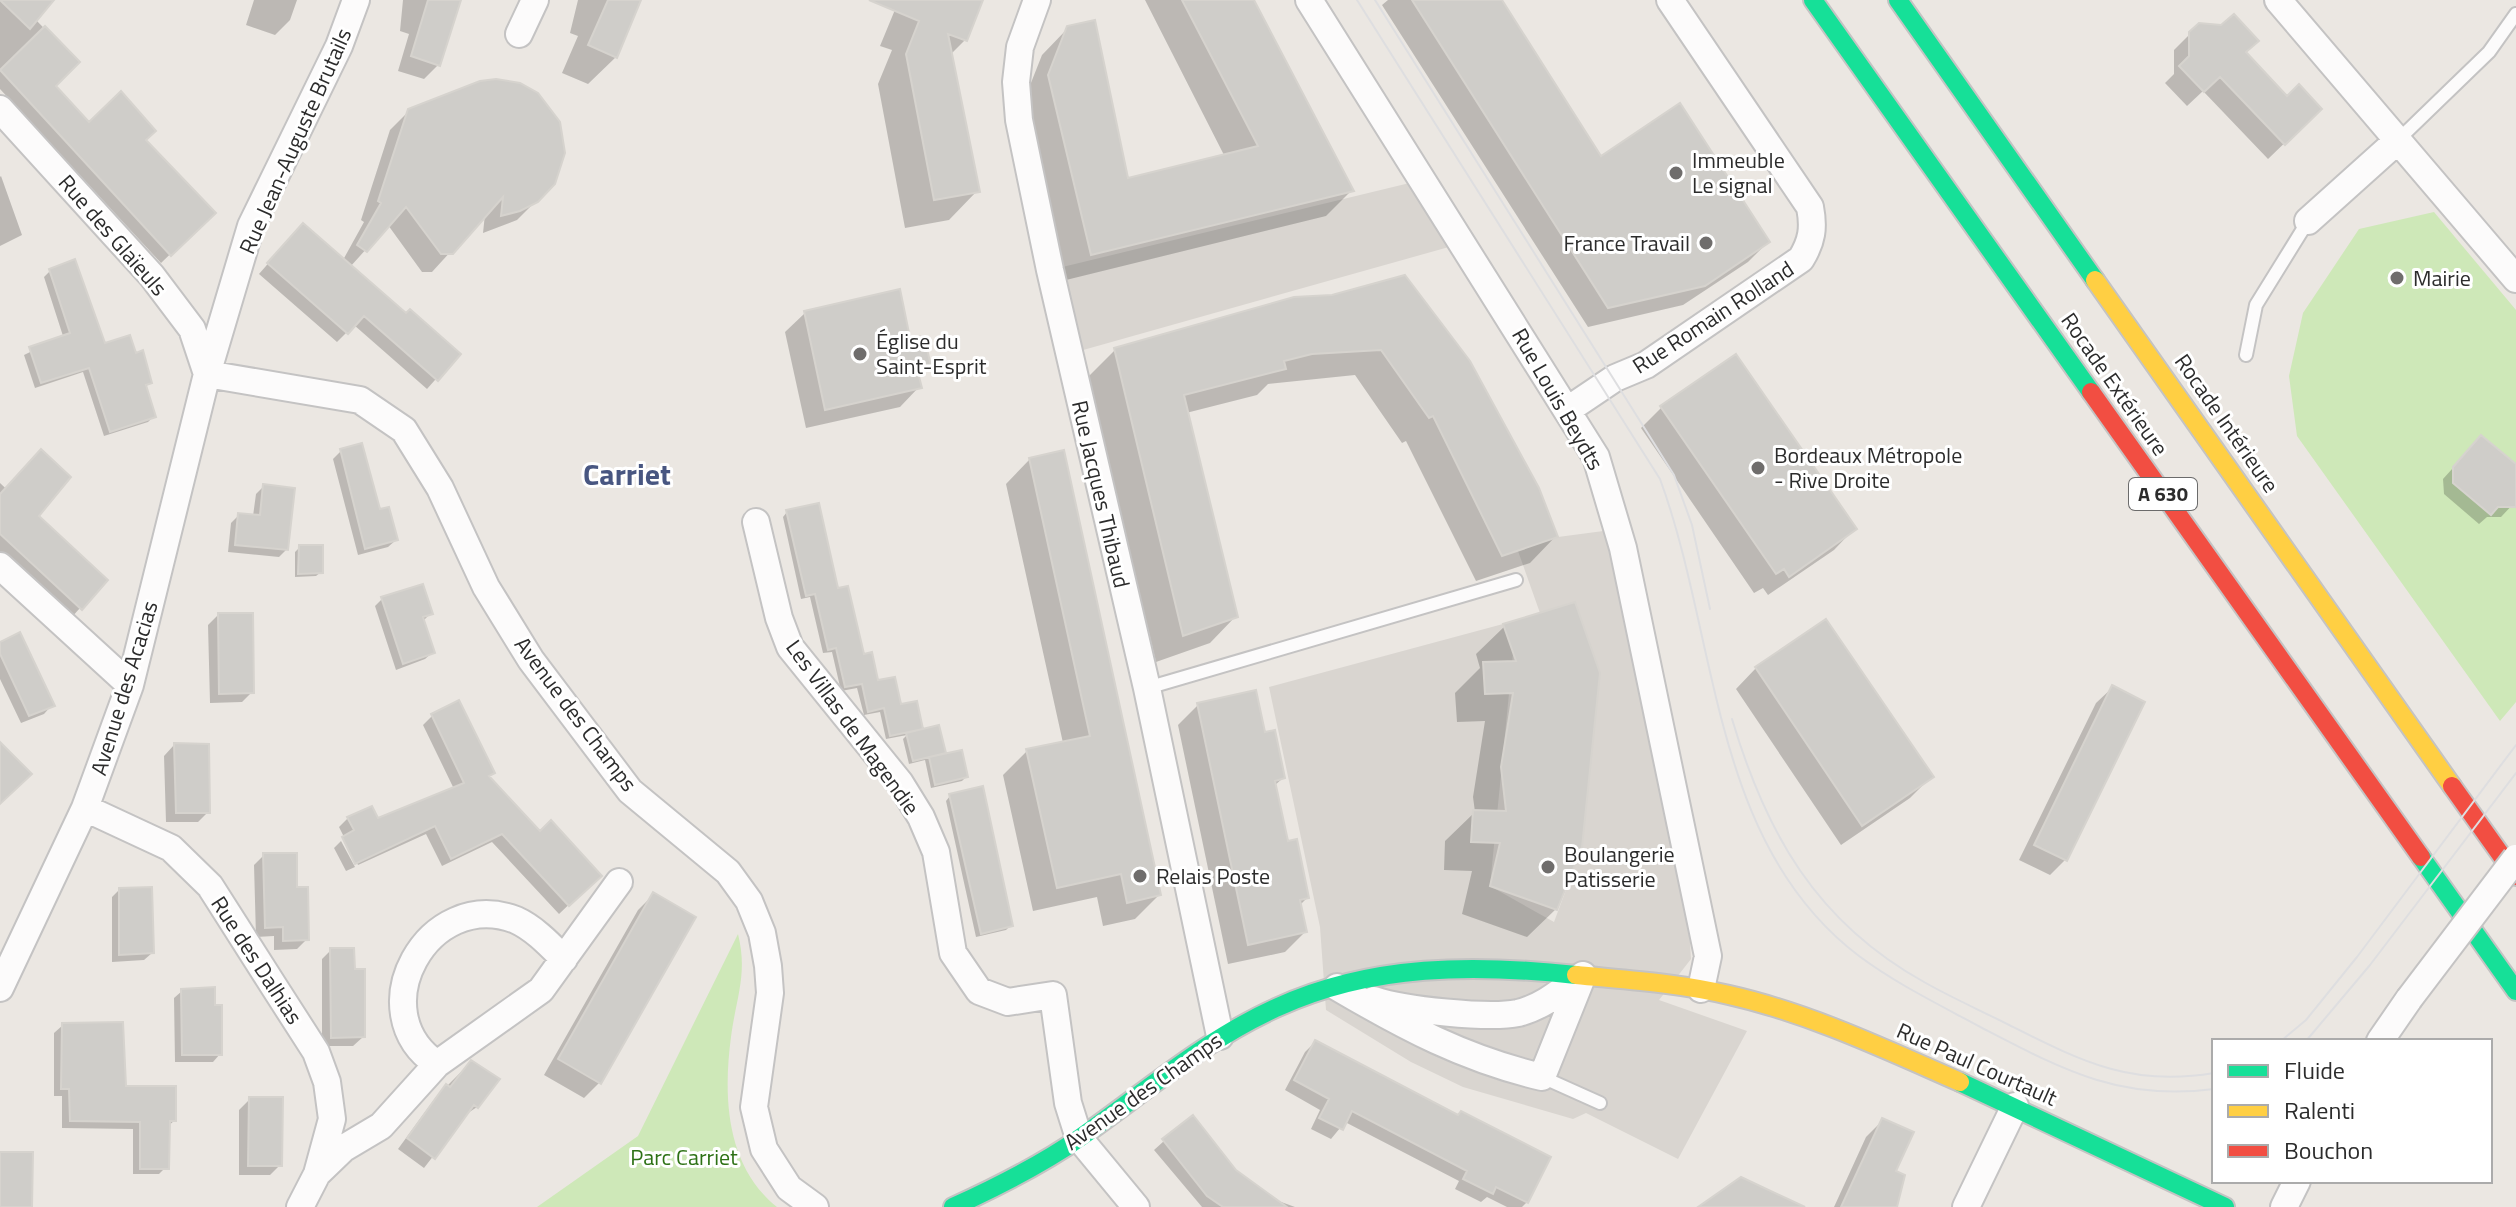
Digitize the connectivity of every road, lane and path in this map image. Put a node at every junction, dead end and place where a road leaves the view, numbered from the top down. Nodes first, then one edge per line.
1 (356, 0) edge
2 (535, 0) edge
3 (1037, 0) edge
4 (1309, 0) edge
5 (1670, 0) edge
6 (1813, 0) edge
7 (1898, 0) edge
8 (2278, 0) edge
9 (2516, 14) edge
10 (519, 34) dead end
11 (0, 109) edge
12 (2396, 142) junction
13 (2308, 221) joint
14 (2516, 279) edge
15 (2246, 355) dead end
16 (207, 374) junction
17 (1569, 409) junction
18 (756, 522) dead end
19 (0, 566) edge
20 (1516, 580) dead end
21 (130, 685) junction
22 (1147, 688) junction
23 (85, 808) junction
24 (2516, 858) edge
25 (2516, 876) edge
26 (619, 882) dead end
27 (564, 959) junction
28 (1583, 975) junction
29 (2, 979) edge
30 (1337, 987) junction
31 (1701, 989) junction
32 (2515, 992) edge
33 (1220, 1036) junction
34 (2381, 1039) edge
35 (437, 1064) junction
36 (1542, 1077) junction
37 (1600, 1103) dead end
38 (2015, 1106) junction
39 (1079, 1138) junction
40 (317, 1174) junction
41 (2296, 1183) edge
42 (1002, 1197) edge
43 (300, 1207) edge
44 (815, 1207) edge
45 (953, 1207) edge
46 (1136, 1207) edge
47 (1966, 1207) edge
48 (2225, 1207) edge
49 (2284, 1207) edge

1 - 16 street, Rue Jean-Auguste Brutails
2 - 10 street
3 - 22 street, Rue Jacques Thibaud
4 - 17 street, Rue Louis Beydts
5 - 17 street, Rue Romain Rolland
6 - 32 main road, Rocade Extérieure / A 630
7 - 25 main road, Rocade Intérieure / A 630
8 - 12 street
9 - 12 lane
11 - 16 street, Rue des Glaïeuls
12 - 13 street
12 - 14 street
13 - 15 lane
16 - 21 street, Avenue des Acacias
16 - 44 street, Avenue des Champs
17 - 31 street, Rue Louis Beydts
18 - 39 street, Les Villas de Magendie
19 - 21 street
20 - 22 lane
21 - 23 street, Avenue des Acacias
22 - 33 street, Rue Jacques Thibaud
23 - 29 street, Avenue des Acacias
23 - 40 street, Rue des Dalhias
24 - 34 street, bridge
26 - 27 street
27 - 35 street
27 - 35 street
28 - 30 main road, Avenue des Champs
28 - 30 street
28 - 31 main road, Avenue des Champs
28 - 36 street
30 - 33 main road, Avenue des Champs
30 - 36 street
31 - 38 main road, Rue Paul Courtault
33 - 39 main road, Avenue des Champs
35 - 40 street
36 - 37 lane
38 - 47 street
38 - 48 main road, Rue Paul Courtault
39 - 42 main road, Avenue des Champs
39 - 46 street
40 - 43 street
41 - 49 street
42 - 45 main road, Avenue des Champs

